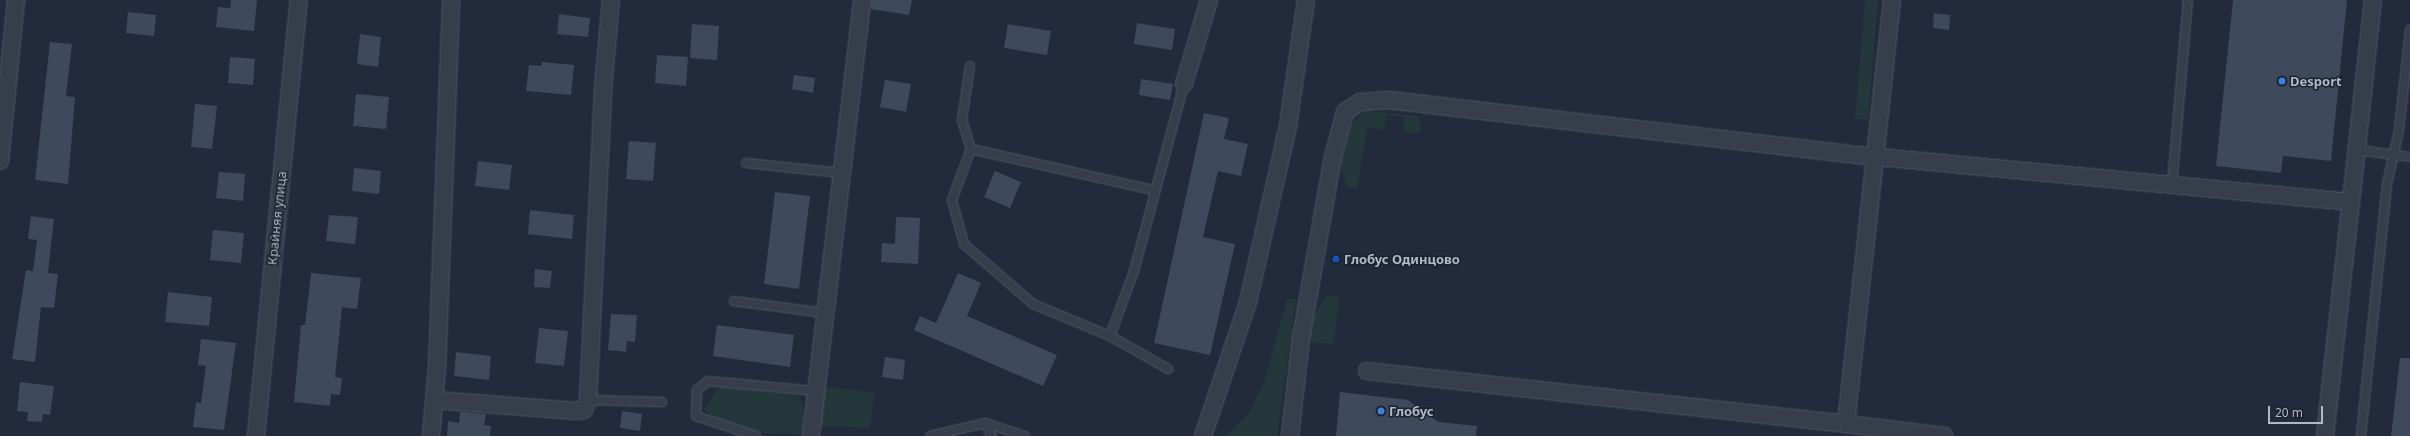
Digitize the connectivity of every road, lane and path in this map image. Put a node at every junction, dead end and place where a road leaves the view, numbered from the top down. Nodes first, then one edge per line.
1 (16, 0) edge
2 (299, 0) edge
3 (451, 0) edge
4 (611, 0) edge
5 (862, 0) edge
6 (1209, 0) edge
7 (1306, 0) edge
8 (1892, 0) edge
9 (2188, 0) edge
10 (2373, 0) edge
11 (2410, 30) edge
12 (970, 66) dead end
13 (1184, 84) joint
14 (971, 149) junction
15 (2358, 150) junction
16 (2393, 155) junction
17 (1876, 157) junction
18 (2410, 157) edge
19 (0, 161) edge
20 (746, 163) dead end
21 (841, 173) junction
22 (2172, 186) junction
23 (1153, 190) junction
24 (2351, 202) junction
25 (734, 301) dead end
26 (824, 313) junction
27 (1110, 336) junction
28 (1168, 369) dead end
29 (1366, 371) dead end
30 (815, 391) junction
31 (435, 400) junction
32 (588, 400) junction
33 (662, 402) dead end
34 (985, 423) junction
35 (1846, 424) junction
36 (256, 436) edge
37 (431, 436) edge
38 (756, 436) edge
39 (810, 436) edge
40 (930, 436) edge
41 (992, 436) edge
42 (1025, 436) edge
43 (1203, 436) edge
44 (1290, 436) edge
45 (1944, 436) edge
46 (2325, 436) edge
47 (2361, 436) edge

1 - 19 street
2 - 36 street, Крайняя улица
3 - 31 street
4 - 32 street
5 - 21 street
6 - 13 street
7 - 43 street
8 - 17 street
9 - 22 lane
10 - 15 street
11 - 16 lane
12 - 14 lane
13 - 23 lane
14 - 23 lane
14 - 27 lane
15 - 16 lane
15 - 24 street
16 - 18 lane
16 - 47 lane
17 - 22 street
17 - 35 street
17 - 44 street
20 - 21 lane
21 - 26 street
22 - 24 street
23 - 27 lane
24 - 46 street
25 - 26 lane
26 - 30 street
27 - 28 lane
29 - 35 street
30 - 38 lane
30 - 39 street
31 - 32 street
31 - 37 street
32 - 33 lane
34 - 40 lane
34 - 41 lane
34 - 42 lane
35 - 45 street

